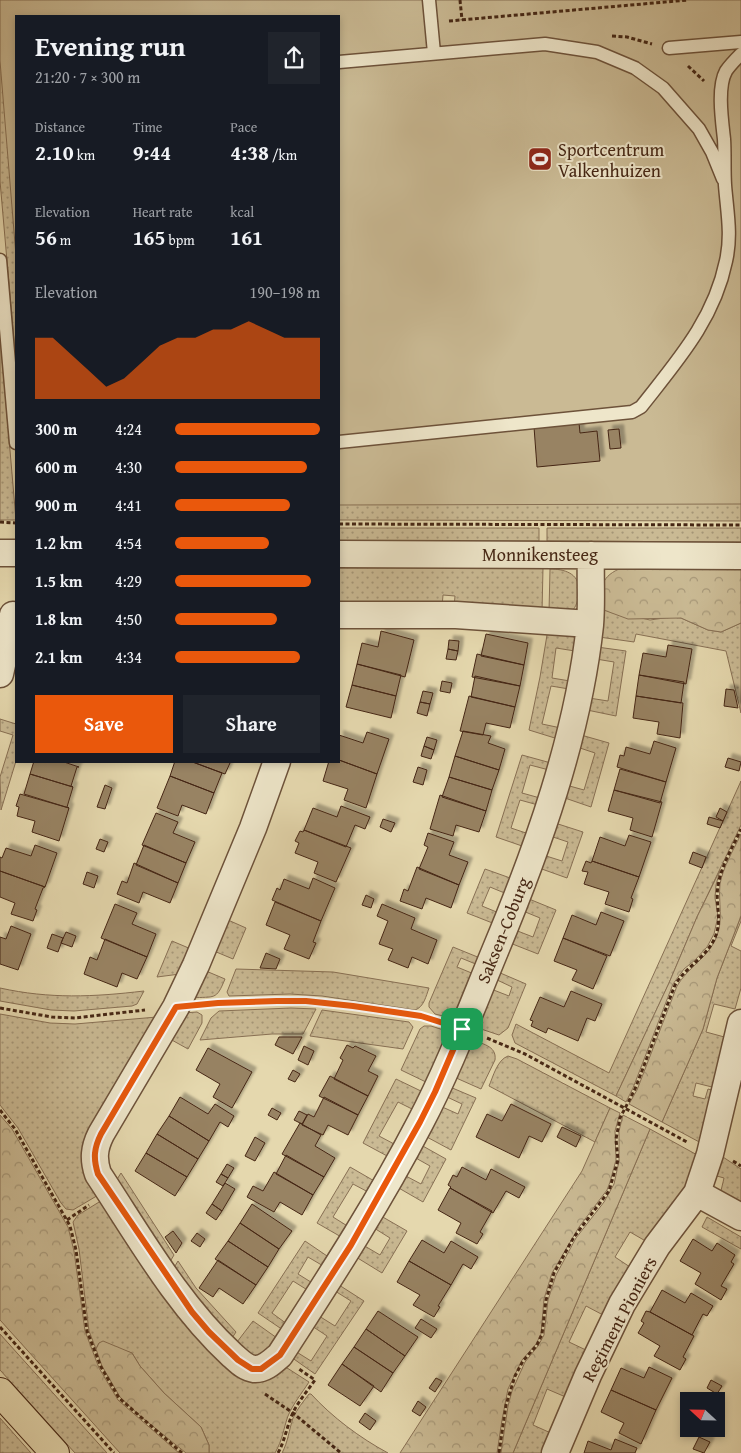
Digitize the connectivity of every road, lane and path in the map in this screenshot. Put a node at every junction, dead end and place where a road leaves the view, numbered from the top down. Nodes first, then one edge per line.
1 (429, 0) edge
2 (460, 0) edge
3 (688, 0) edge
4 (462, 20) junction
5 (431, 22) junction
6 (741, 42) edge
7 (669, 48) joint
8 (434, 53) junction
9 (741, 54) edge
10 (340, 62) edge
11 (720, 97) junction
12 (725, 183) junction
13 (0, 260) edge
14 (15, 432) edge
15 (340, 442) edge
16 (0, 522) edge
17 (15, 523) edge
18 (340, 524) edge
19 (741, 525) edge
20 (0, 553) edge
21 (15, 553) edge
22 (340, 554) edge
23 (590, 555) junction
24 (741, 556) edge
25 (10, 611) edge
26 (340, 615) edge
27 (590, 624) junction
28 (0, 674) edge
29 (276, 763) edge
30 (741, 829) edge
31 (176, 1007) junction
32 (0, 1008) edge
33 (741, 1023) edge
34 (462, 1029) junction
35 (624, 1108) junction
36 (0, 1110) edge
37 (710, 1154) junction
38 (697, 1193) junction
39 (741, 1217) edge
40 (0, 1327) edge
41 (270, 1362) junction
42 (0, 1392) edge
43 (292, 1413) junction
44 (55, 1453) edge
45 (114, 1453) edge
46 (182, 1453) edge
47 (278, 1453) edge
48 (341, 1453) edge
49 (499, 1453) edge
50 (555, 1453) edge

1 - 5 lane
2 - 4 path
3 - 4 path
4 - 5 path
5 - 8 lane
6 - 7 lane
7 - 11 path
8 - 10 lane
8 - 12 lane
9 - 11 lane
11 - 12 lane
12 - 15 lane
13 - 14 lane
16 - 17 path
18 - 19 path, Monnikensteeg
20 - 21 street
22 - 23 street, Monnikensteeg
23 - 24 street, Monnikensteeg
23 - 27 street, Saksen-Coburg
25 - 28 street
26 - 27 street
27 - 34 street, Saksen-Coburg
29 - 31 street
30 - 35 path
31 - 32 path
31 - 34 path
31 - 41 street
33 - 37 street, Regiment Pioniers
34 - 35 path
34 - 41 street, Saksen-Coburg
35 - 37 path
35 - 49 path
36 - 46 path
37 - 38 street, Regiment Pioniers
38 - 39 street
38 - 50 street, Regiment Pioniers
40 - 45 path
41 - 43 path
41 - 43 path
42 - 44 main road
43 - 47 path
43 - 48 path

